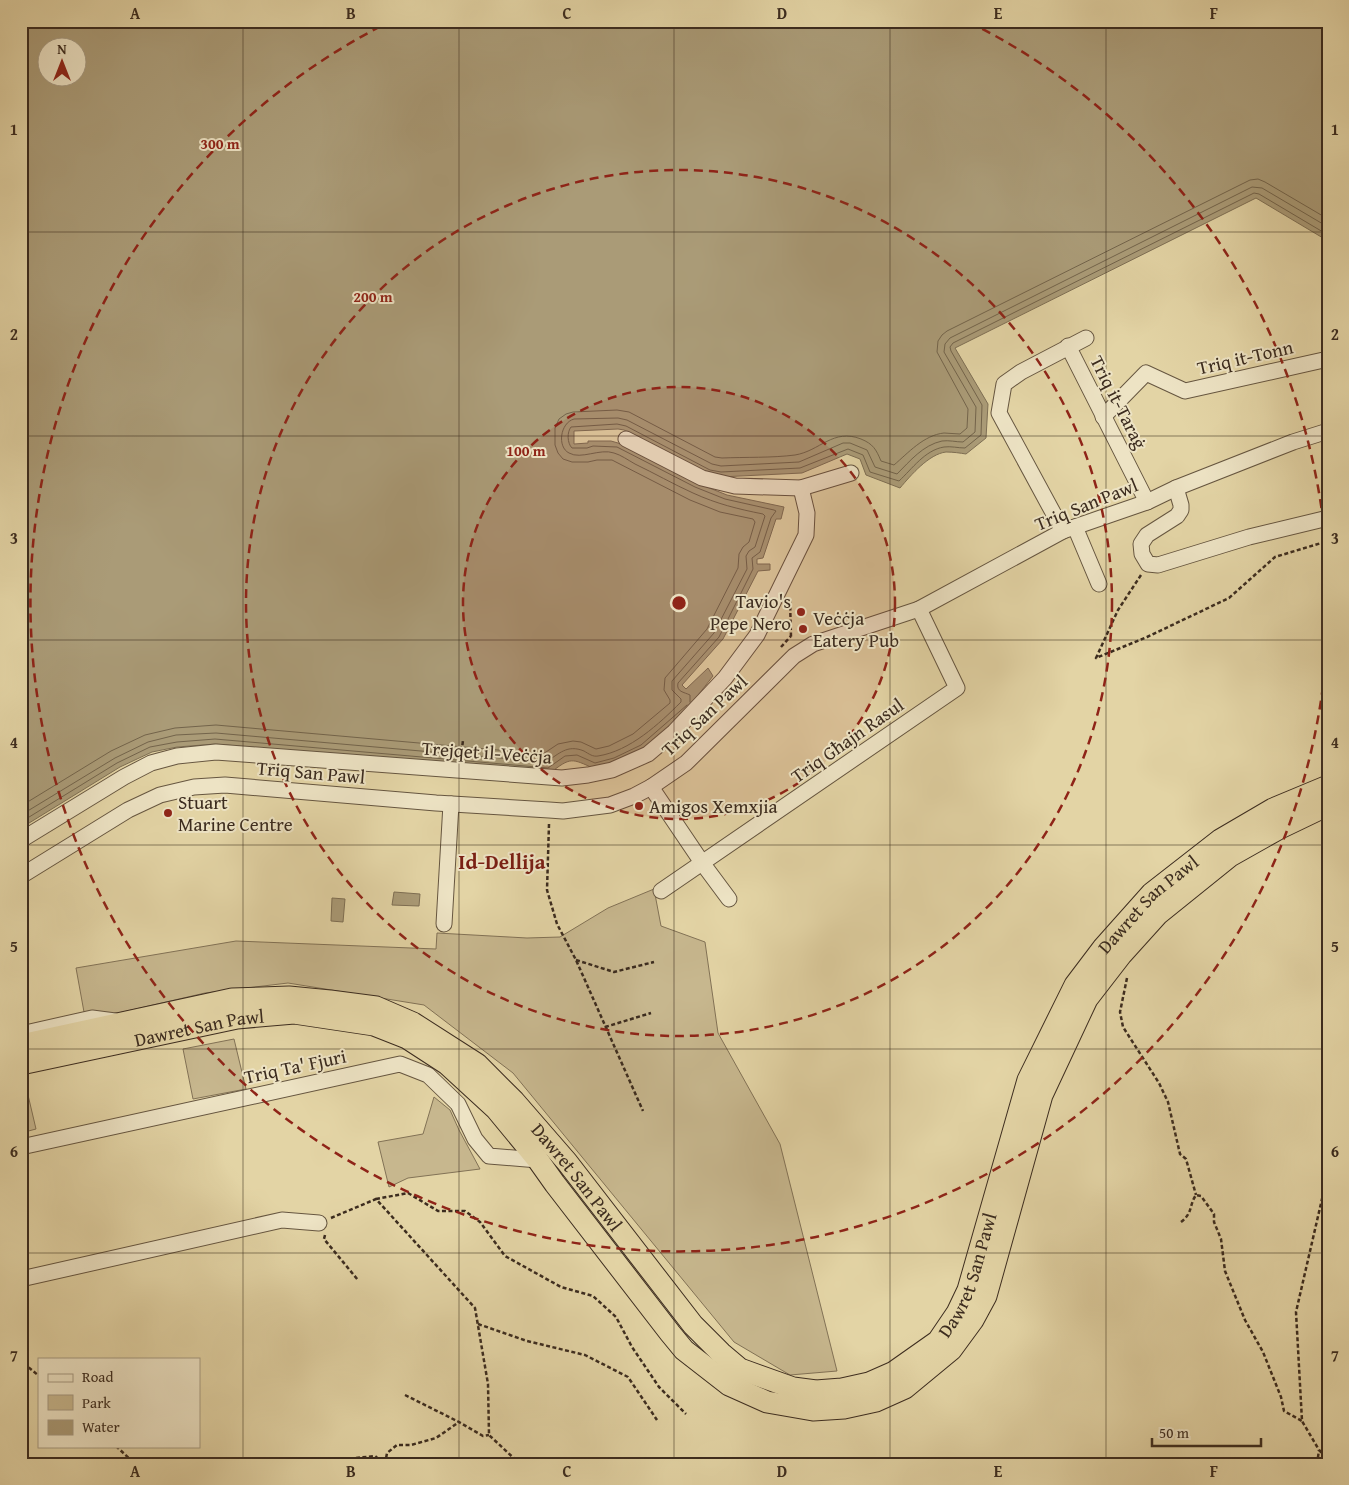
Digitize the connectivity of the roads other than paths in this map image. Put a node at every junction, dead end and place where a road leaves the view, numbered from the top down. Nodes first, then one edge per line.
1 (1086, 338) dead end
2 (1068, 346) junction
3 (1328, 358) edge
4 (1103, 417) junction
5 (1328, 431) edge
6 (626, 439) dead end
7 (851, 472) dead end
8 (801, 488) junction
9 (1176, 488) junction
10 (1146, 502) junction
11 (1328, 518) edge
12 (1069, 529) junction
13 (1099, 584) dead end
14 (919, 609) junction
15 (1328, 786) edge
16 (651, 787) junction
17 (451, 804) junction
18 (1328, 805) edge
19 (21, 840) edge
20 (703, 864) junction
21 (21, 876) edge
22 (661, 891) dead end
23 (728, 899) dead end
24 (444, 924) dead end
25 (123, 1022) junction
26 (21, 1034) edge
27 (21, 1045) edge
28 (21, 1064) edge
29 (514, 1101) junction
30 (513, 1130) junction
31 (475, 1140) junction
32 (21, 1147) edge
33 (538, 1160) junction
34 (323, 1221) road end
35 (21, 1279) edge

1 - 2 street
2 - 4 street, Triq it-Taraġ
2 - 12 street
3 - 4 street, Triq it-Tonn
4 - 10 street, Triq it-Taraġ
5 - 9 street, Triq San Pawl
6 - 8 street
7 - 8 street
8 - 19 street, Trejqet il-Veċċja
9 - 10 street, Triq San Pawl
9 - 11 street
10 - 12 street, Triq San Pawl
12 - 13 street
12 - 14 street, Triq San Pawl
14 - 16 street, Triq San Pawl
14 - 20 street, Triq Għajn Rasul
15 - 29 highway, Dawret San Pawl
16 - 17 street, Triq San Pawl
16 - 20 street
17 - 21 street, Triq San Pawl
17 - 24 street
18 - 33 highway, Dawret San Pawl
20 - 22 street, Triq Għajn Rasul
20 - 23 street
25 - 26 street, Dawret San Pawl
25 - 27 highway, Dawret San Pawl
25 - 29 highway, Dawret San Pawl
28 - 30 highway, Dawret San Pawl
29 - 33 street, Dawret San Pawl
30 - 31 street
30 - 33 highway, Dawret San Pawl
31 - 32 street, Triq Ta' Fjuri
31 - 33 street, Triq Ta' Fjuri
34 - 35 street

